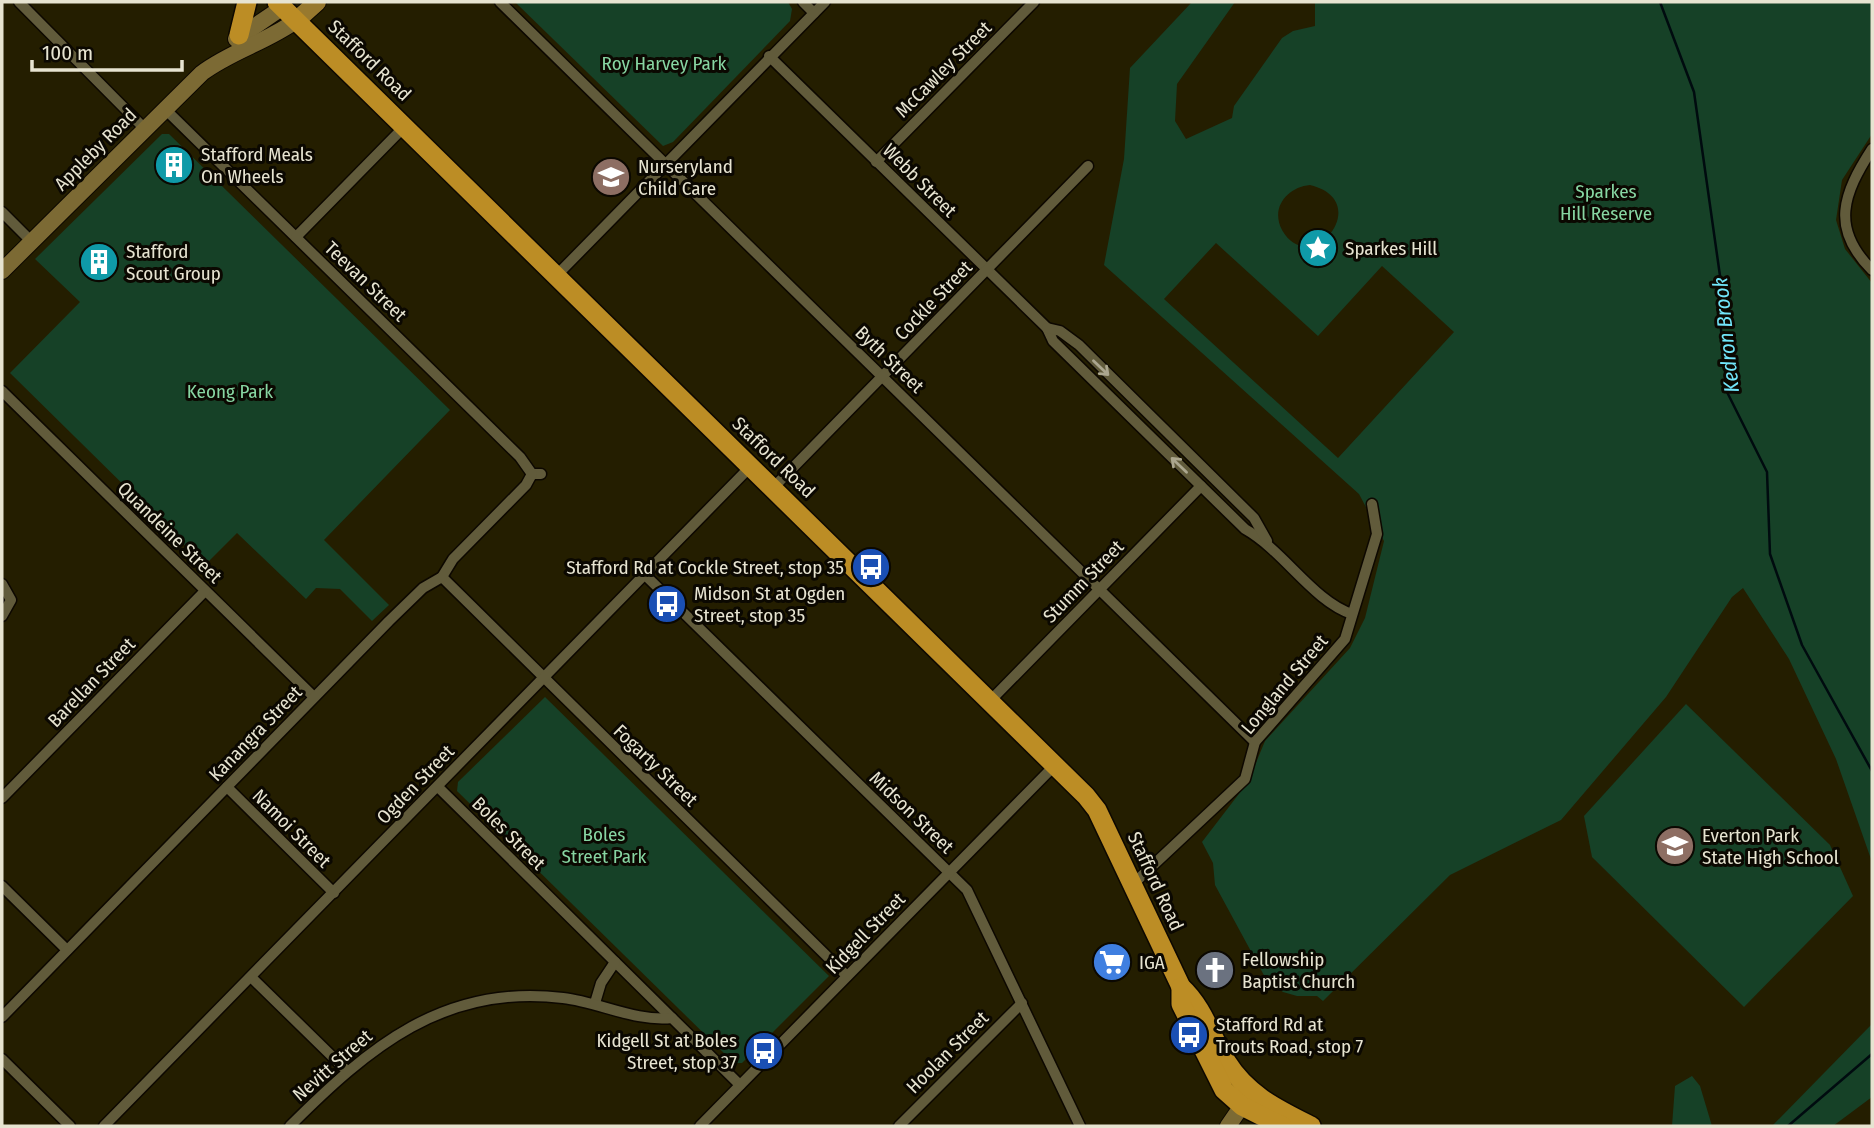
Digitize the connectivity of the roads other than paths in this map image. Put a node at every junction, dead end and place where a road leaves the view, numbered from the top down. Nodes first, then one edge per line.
1 (19, 2) edge
2 (247, 2) edge
3 (317, 2) edge
4 (500, 2) edge
5 (803, 2) edge
6 (825, 2) edge
7 (1034, 2) edge
8 (287, 8) edge
9 (814, 13) junction
10 (239, 35) junction
11 (769, 56) junction
12 (221, 59) junction
13 (165, 109) junction
14 (405, 126) junction
15 (145, 128) junction
16 (1872, 149) edge
17 (876, 162) junction
18 (666, 164) junction
19 (1087, 166) dead end
20 (2, 212) edge
21 (296, 237) junction
22 (32, 242) junction
23 (1871, 269) edge
24 (986, 270) junction
25 (2, 271) edge
26 (556, 275) junction
27 (1047, 328) junction
28 (882, 376) junction
29 (2, 391) edge
30 (751, 466) junction
31 (536, 474) joint
32 (1200, 486) junction
33 (773, 488) junction
34 (1372, 504) dead end
35 (1267, 541) junction
36 (645, 575) junction
37 (442, 577) junction
38 (2, 584) edge
39 (1099, 589) junction
40 (205, 590) junction
41 (1352, 614) junction
42 (2, 616) edge
43 (544, 678) junction
44 (314, 697) junction
45 (990, 701) junction
46 (1255, 742) junction
47 (1055, 765) junction
48 (438, 787) junction
49 (227, 788) junction
50 (2, 798) edge
51 (949, 873) junction
52 (1132, 885) junction
53 (2, 887) edge
54 (334, 893) junction
55 (66, 950) junction
56 (615, 962) junction
57 (847, 976) junction
58 (251, 977) junction
59 (595, 1003) junction
60 (1022, 1003) junction
61 (2, 1017) edge
62 (672, 1018) junction
63 (2, 1059) edge
64 (346, 1070) junction
65 (740, 1085) junction
66 (1247, 1099) junction
67 (70, 1126) edge
68 (104, 1126) edge
69 (290, 1126) edge
70 (700, 1126) edge
71 (899, 1126) edge
72 (1080, 1126) edge
73 (1228, 1126) edge
74 (1282, 1126) edge
75 (1311, 1126) edge

1 - 15 street
2 - 10 highway
3 - 8 main road
4 - 18 street, Byth Street
5 - 9 street
6 - 9 street
7 - 17 street, McCawley Street
8 - 10 main road, Appleby Road
8 - 12 main road, Appleby Road
8 - 14 highway, Stafford Road
9 - 11 street
10 - 12 main road, Appleby Road
11 - 17 street, Webb Street
11 - 18 street
12 - 13 main road, Appleby Road
13 - 15 main road, Appleby Road
13 - 21 street, Teevan Street
14 - 21 street
14 - 26 highway, Stafford Road
15 - 22 main road, Appleby Road
16 - 23 street
17 - 24 street, Webb Street
18 - 26 street
18 - 28 street, Byth Street
19 - 24 street, Cockle Street
20 - 22 street
21 - 31 street, Teevan Street
22 - 25 main road, Appleby Road
24 - 27 street, Webb Street
24 - 28 street, Cockle Street
26 - 30 highway, Stafford Road
32 -> 27 street, Webb Street
27 -> 35 street, Webb Street
28 - 33 street, Cockle Street
28 - 39 street, Byth Street
29 - 40 street, Quandeine Street
30 - 33 highway, Stafford Road
30 - 36 street, Ogden Street
31 - 37 street, Kanangra Street
32 - 35 street, Webb Street
32 - 39 street, Stumm Street
33 - 45 highway, Stafford Road
34 - 41 street, Longland Street
35 - 41 street, Webb Street
36 - 43 street, Ogden Street
36 - 51 street, Midson Street
37 - 43 street, Fogarty Street
37 - 44 street, Kanangra Street
38 - 42 street
39 - 45 street, Stumm Street
39 - 46 street, Byth Street
40 - 44 street, Quandeine Street
40 - 50 street, Barellan Street
41 - 46 street, Longland Street
43 - 48 street, Ogden Street
43 - 57 street, Fogarty Street
44 - 49 street, Kanangra Street
45 - 47 highway, Stafford Road
46 - 52 street, Longland Street
47 - 51 street, Kidgell Street
47 - 52 highway, Stafford Road
48 - 54 street, Ogden Street
48 - 56 street, Boles Street
49 - 54 street, Namoi Street
49 - 55 street, Kanangra Street
51 - 57 street, Kidgell Street
51 - 60 street, Midson Street
52 - 66 highway, Stafford Road
53 - 55 street
54 - 58 street, Ogden Street
55 - 61 street, Kanangra Street
56 - 59 street
56 - 62 street, Boles Street
57 - 65 street, Kidgell Street
58 - 64 street
58 - 68 street, Ogden Street
59 - 62 street, Nevitt Street
59 - 64 street, Nevitt Street
60 - 71 street, Hoolan Street
60 - 72 street, Midson Street
62 - 65 street
63 - 67 street
64 - 69 street, Nevitt Street
65 - 70 street, Kidgell Street
66 - 73 main road
66 - 74 highway, Stafford Road
66 - 75 highway, Stafford Road

